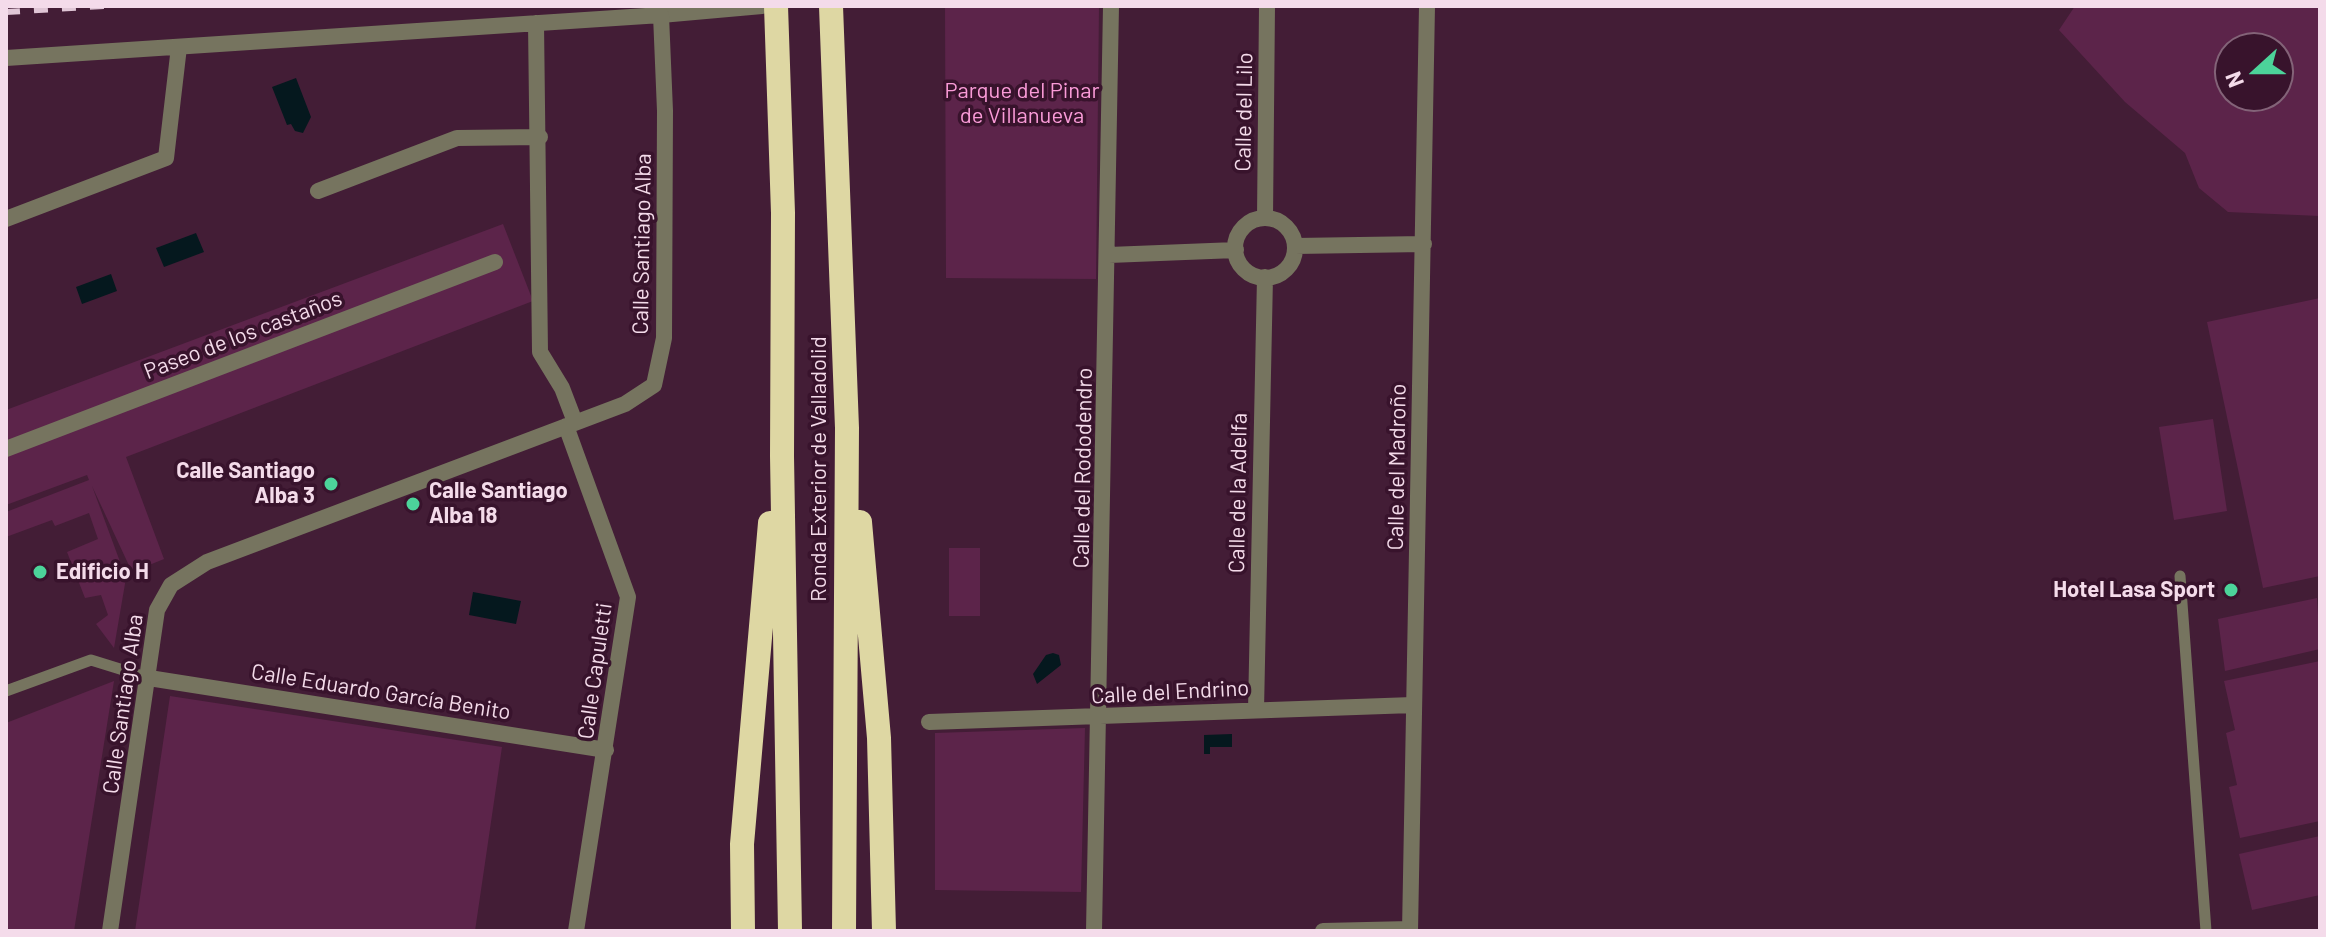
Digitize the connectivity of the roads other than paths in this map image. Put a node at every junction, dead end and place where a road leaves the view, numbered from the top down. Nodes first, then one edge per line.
1 (762, 6) edge
2 (776, 6) edge
3 (831, 6) edge
4 (1111, 6) edge
5 (1267, 6) edge
6 (1427, 6) edge
7 (727, 8) edge
8 (661, 15) junction
9 (536, 23) junction
10 (179, 47) junction
11 (6, 58) edge
12 (540, 137) junction
13 (318, 191) dead end
14 (1265, 218) junction
15 (6, 219) edge
16 (1424, 244) junction
17 (1295, 246) junction
18 (1236, 250) junction
19 (1109, 255) junction
20 (495, 262) dead end
21 (1265, 277) junction
22 (570, 424) junction
23 (847, 428) junction
24 (6, 449) edge
25 (782, 456) junction
26 (2180, 576) dead end
27 (149, 678) junction
28 (14, 690) edge
29 (1413, 705) junction
30 (1256, 710) junction
31 (1099, 718) junction
32 (929, 722) dead end
33 (606, 750) junction
34 (1410, 930) edge
35 (110, 931) edge
36 (576, 931) edge
37 (743, 931) edge
38 (790, 931) edge
39 (844, 931) edge
40 (884, 931) edge
41 (1094, 931) edge
42 (1323, 931) edge
43 (2206, 931) edge

1 - 7 street
2 - 25 highway, Ronda Exterior de Valladolid
3 - 23 highway, Ronda Exterior de Valladolid
4 - 19 street, Calle del Rododendro
5 - 14 street, Calle del Lilo
6 - 16 street, Calle del Madroño
7 - 8 street
8 - 9 street
8 - 22 street, Calle Santiago Alba
9 - 10 street
9 - 12 street
10 - 11 street
10 - 15 street
12 - 13 street
12 - 22 street
14 - 17 street
14 - 18 street
16 - 17 street
16 - 29 street, Calle del Madroño
17 - 21 street
18 - 19 street
18 - 21 street
19 - 31 street, Calle del Rododendro
20 - 24 street, Paseo de los castaños
21 - 30 street, Calle de la Adelfa
22 - 27 street, Calle Santiago Alba
22 - 33 street, Calle Capuletti
23 - 39 highway, Ronda Exterior de Valladolid
23 - 40 highway
25 - 37 highway
25 - 38 highway, Ronda Exterior de Valladolid
26 - 43 lane
27 - 28 lane
27 - 33 street, Calle Eduardo García Benito
27 - 35 street, Calle Santiago Alba
29 - 30 street, Calle del Endrino
29 - 34 street, Calle del Madroño
30 - 31 street, Calle del Endrino
31 - 32 street, Calle del Endrino
31 - 41 street, Calle del Rododendro
33 - 36 street, Calle Capuletti
34 - 42 street, Calle del Madroño

